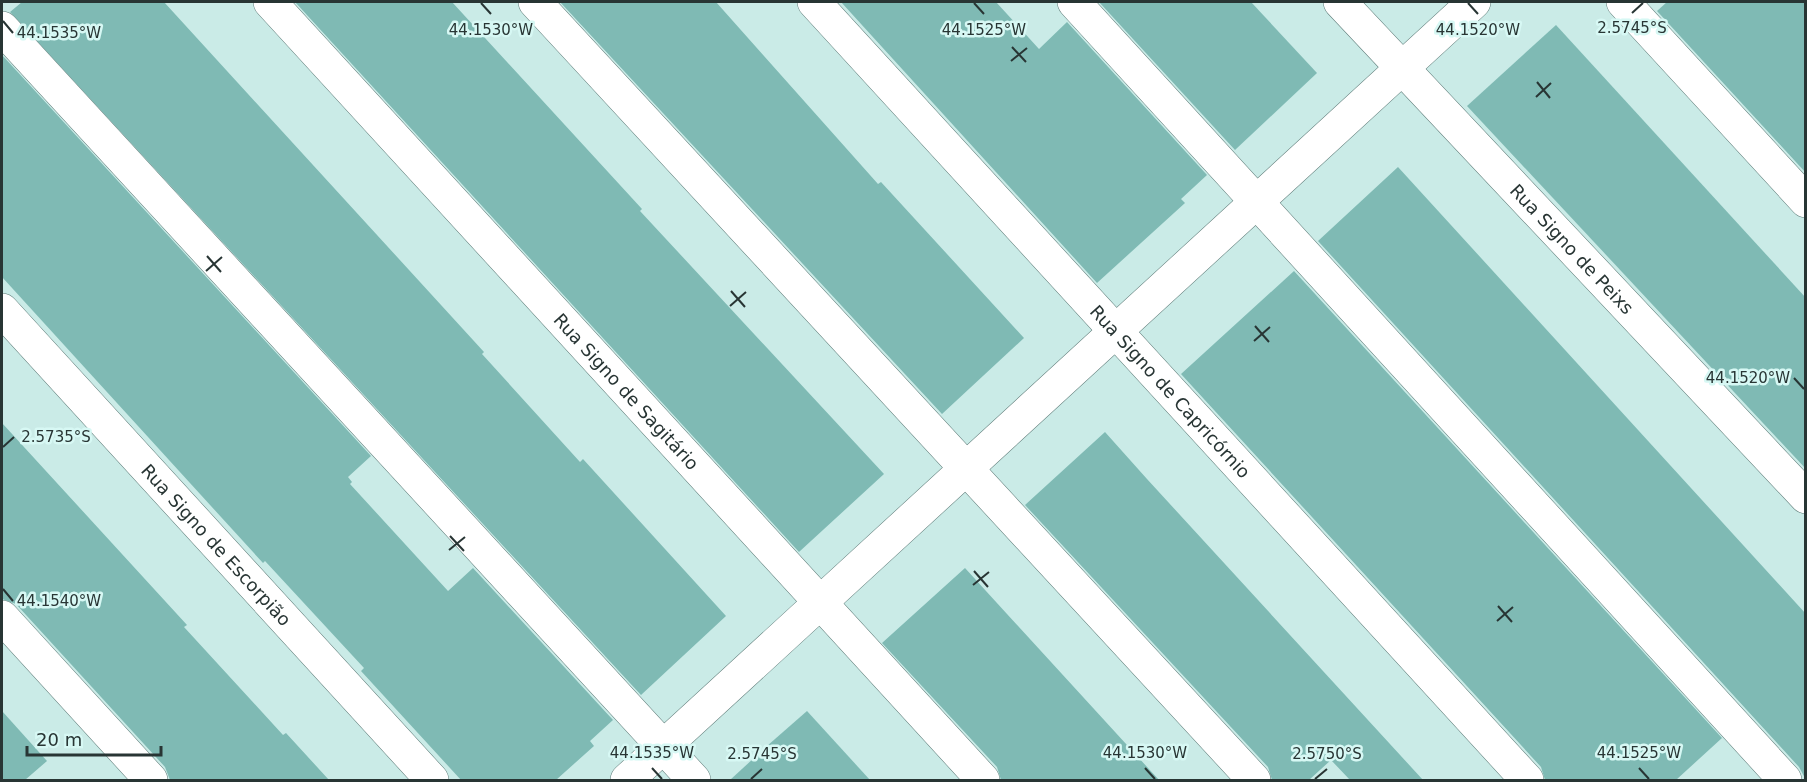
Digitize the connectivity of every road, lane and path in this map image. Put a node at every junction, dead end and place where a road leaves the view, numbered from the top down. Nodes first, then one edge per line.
1 (270, 2) edge
2 (535, 2) edge
3 (814, 2) edge
4 (1074, 2) edge
5 (1340, 2) edge
6 (1474, 2) edge
7 (1623, 2) edge
8 (2, 28) edge
9 (1402, 68) junction
10 (1806, 201) edge
11 (1257, 202) junction
12 (2, 310) edge
13 (1116, 331) junction
14 (966, 469) junction
15 (1806, 497) edge
16 (820, 603) junction
17 (2, 617) edge
18 (663, 747) junction
19 (151, 780) edge
20 (432, 780) edge
21 (627, 780) edge
22 (694, 780) edge
23 (983, 780) edge
24 (1254, 780) edge
25 (1527, 780) edge
26 (1785, 780) edge

1 - 16 street, Rua Signo de Sagitário
2 - 14 street
3 - 13 street, Rua Signo de Capricórnio
4 - 11 street
5 - 9 street, Rua Signo de Peixs
6 - 9 street
7 - 10 street
8 - 18 street
9 - 11 street
9 - 15 street, Rua Signo de Peixs
11 - 13 street
11 - 26 street
12 - 20 street, Rua Signo de Escorpião
13 - 14 street
13 - 25 street, Rua Signo de Capricórnio
14 - 16 street
14 - 24 street
16 - 18 street
16 - 23 street, Rua Signo de Sagitário
17 - 19 street
18 - 21 street
18 - 22 street

